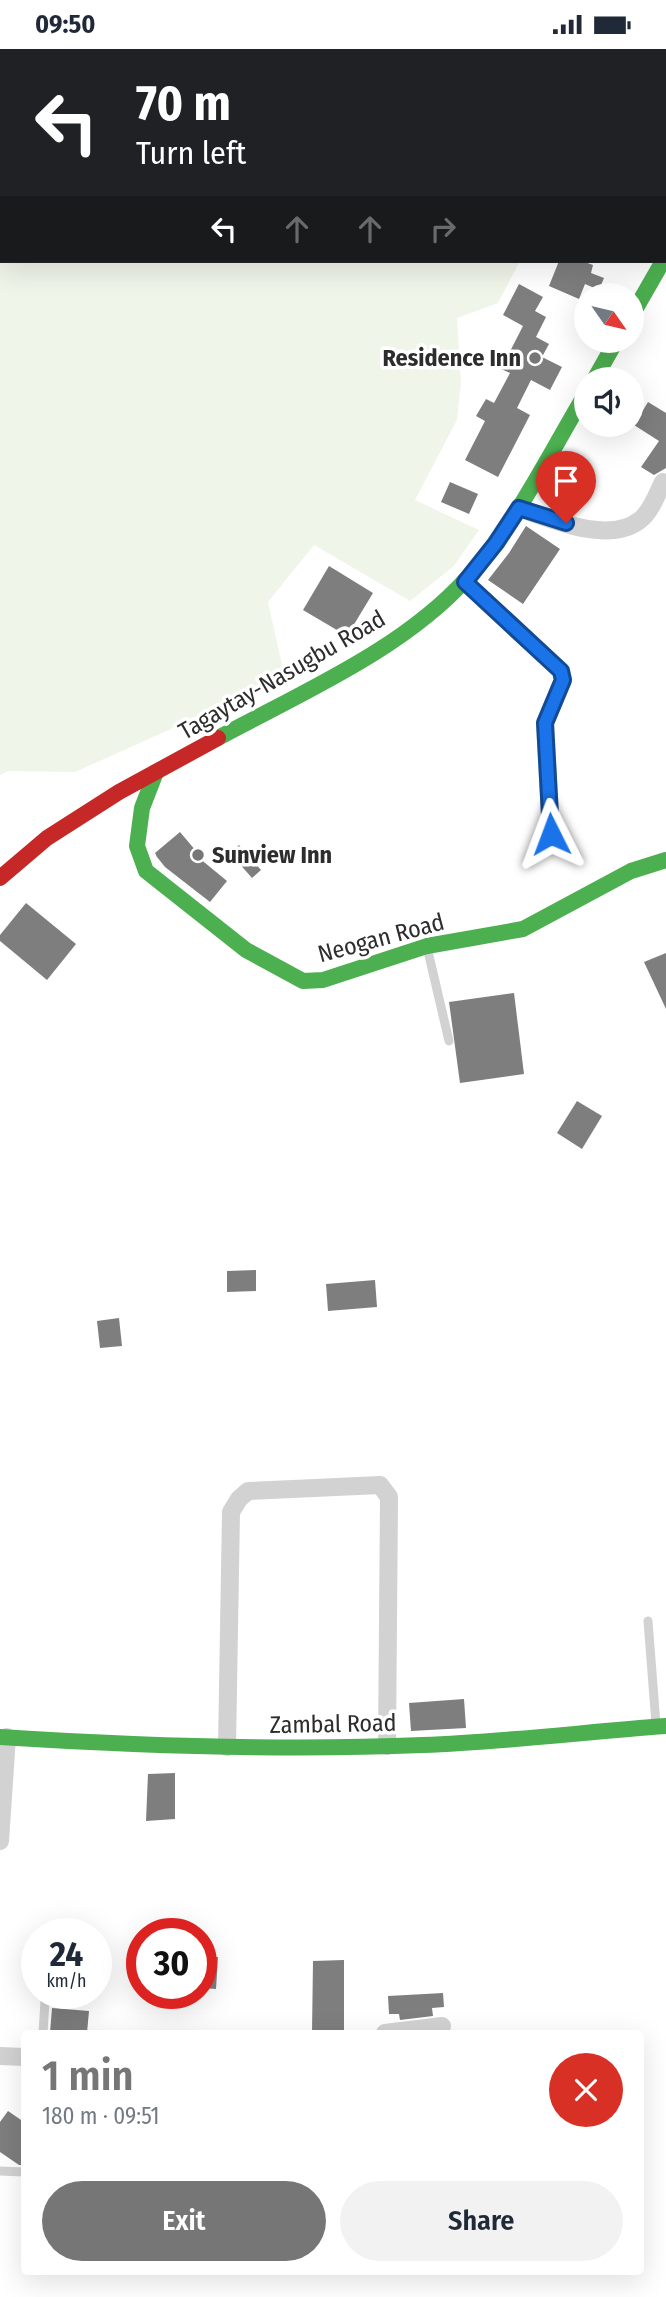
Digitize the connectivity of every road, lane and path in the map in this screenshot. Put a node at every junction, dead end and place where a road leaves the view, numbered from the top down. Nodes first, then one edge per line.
1 (662, 263) edge
2 (644, 294) edge
3 (574, 414) edge
4 (666, 483) edge
5 (519, 508) junction
6 (465, 582) junction
7 (156, 772) junction
8 (551, 834) dead end
9 (666, 860) edge
10 (0, 879) edge
11 (427, 946) junction
12 (449, 1041) dead end
13 (648, 1621) dead end
14 (661, 1726) edge
15 (3, 1737) edge
16 (387, 1746) junction
17 (227, 1747) junction
18 (0, 1841) edge
19 (45, 2009) edge
20 (442, 2026) dead end
21 (44, 2030) edge
22 (409, 2030) edge
23 (0, 2056) edge
24 (21, 2057) edge
25 (0, 2171) edge
26 (21, 2172) edge

1 - 2 street
3 - 5 street, Tagaytay-Nasugbu Road
4 - 5 street
5 - 6 street, Tagaytay-Nasugbu Road
6 - 7 street, Tagaytay-Nasugbu Road
6 - 8 street
7 - 10 street, Tagaytay-Nasugbu Road
7 - 11 street, Neogan Road
9 - 11 street, Neogan Road
11 - 12 lane
13 - 14 lane
14 - 16 street, Zambal Road
15 - 17 street, Zambal Road
15 - 18 street
16 - 17 street, Zambal Road
16 - 17 street
19 - 21 lane
20 - 22 street
23 - 24 street
25 - 26 lane

